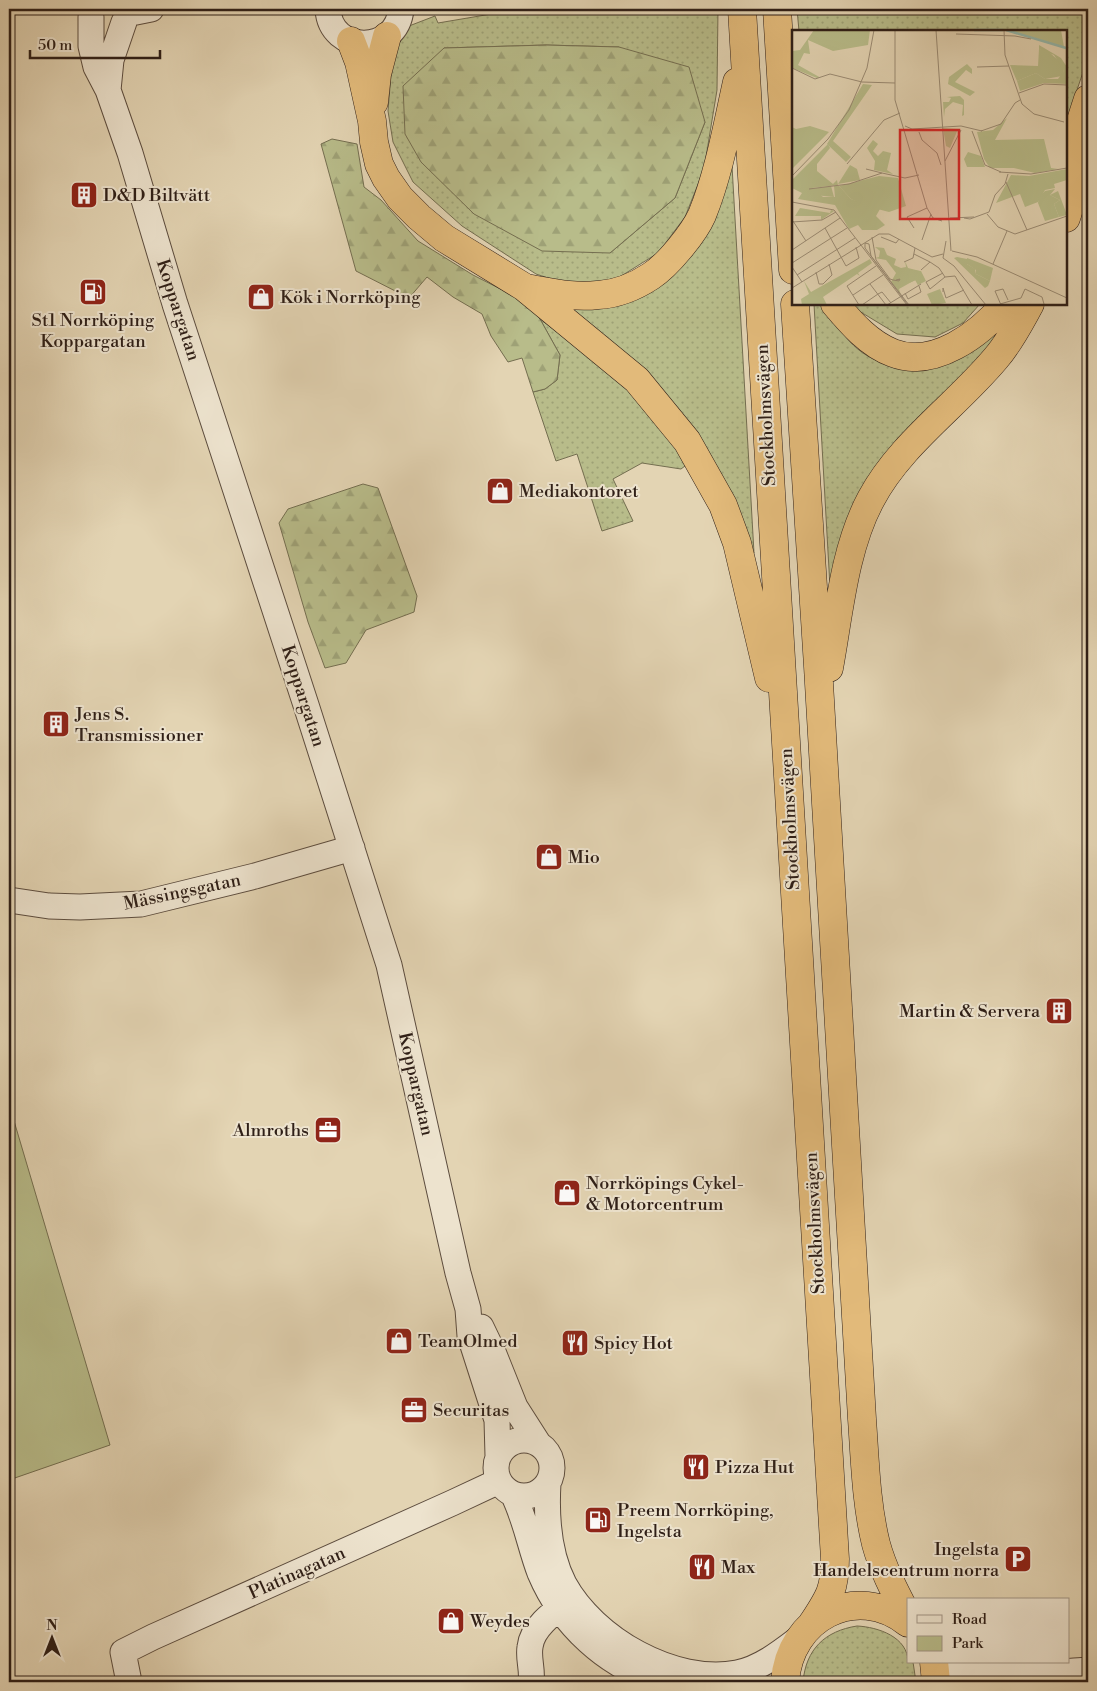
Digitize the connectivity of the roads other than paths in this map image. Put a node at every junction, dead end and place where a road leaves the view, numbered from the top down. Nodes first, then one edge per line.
1 (742, 9) edge
2 (777, 9) edge
3 (324, 12) edge
4 (87, 13) edge
5 (137, 13) edge
6 (401, 19) edge
7 (351, 41) junction
8 (744, 52) junction
9 (108, 90) junction
10 (1088, 99) edge
11 (372, 121) junction
12 (1088, 150) edge
13 (1067, 164) edge
14 (791, 194) edge
15 (1067, 215) edge
16 (792, 232) edge
17 (524, 287) junction
18 (795, 305) edge
19 (836, 305) edge
20 (1004, 305) edge
21 (1029, 305) edge
22 (820, 716) junction
23 (788, 773) junction
24 (352, 848) junction
25 (9, 900) edge
26 (468, 1310) junction
27 (538, 1443) junction
28 (498, 1456) junction
29 (548, 1483) junction
30 (506, 1488) junction
31 (566, 1603) junction
32 (907, 1616) edge
33 (907, 1622) edge
34 (805, 1632) junction
35 (934, 1664) edge
36 (942, 1664) edge
37 (984, 1664) edge
38 (1088, 1670) edge
39 (1011, 1679) edge
40 (129, 1682) edge
41 (531, 1682) edge
42 (661, 1682) edge
43 (785, 1682) edge
44 (936, 1682) edge

1 - 8 highway, Stockholmsvägen
2 - 14 highway
3 - 7 street
4 - 5 street
4 - 9 street, Koppargatan
5 - 9 street, Koppargatan
6 - 7 street
6 - 11 highway
7 - 11 highway
8 - 17 highway
8 - 23 highway, Stockholmsvägen
9 - 24 street, Koppargatan
10 - 13 highway
11 - 17 highway
12 - 15 highway
14 - 16 highway
17 - 23 highway
18 - 22 highway, Stockholmsvägen
19 - 20 highway
21 - 22 highway
22 - 32 highway, Stockholmsvägen
23 - 34 highway, Stockholmsvägen
24 - 25 street, Mässingsgatan
24 - 26 street, Koppargatan
26 - 27 street, Koppargatan
26 - 28 street, Koppargatan
27 - 28 street
27 - 29 street
28 - 30 street
29 - 30 street
29 - 31 street
30 - 31 street
30 - 40 street, Platinagatan
31 - 34 street
31 - 41 street
31 - 42 street
33 - 34 highway
34 - 43 highway, Stockholmsvägen
35 - 44 highway
36 - 39 street
37 - 39 street
38 - 39 street

